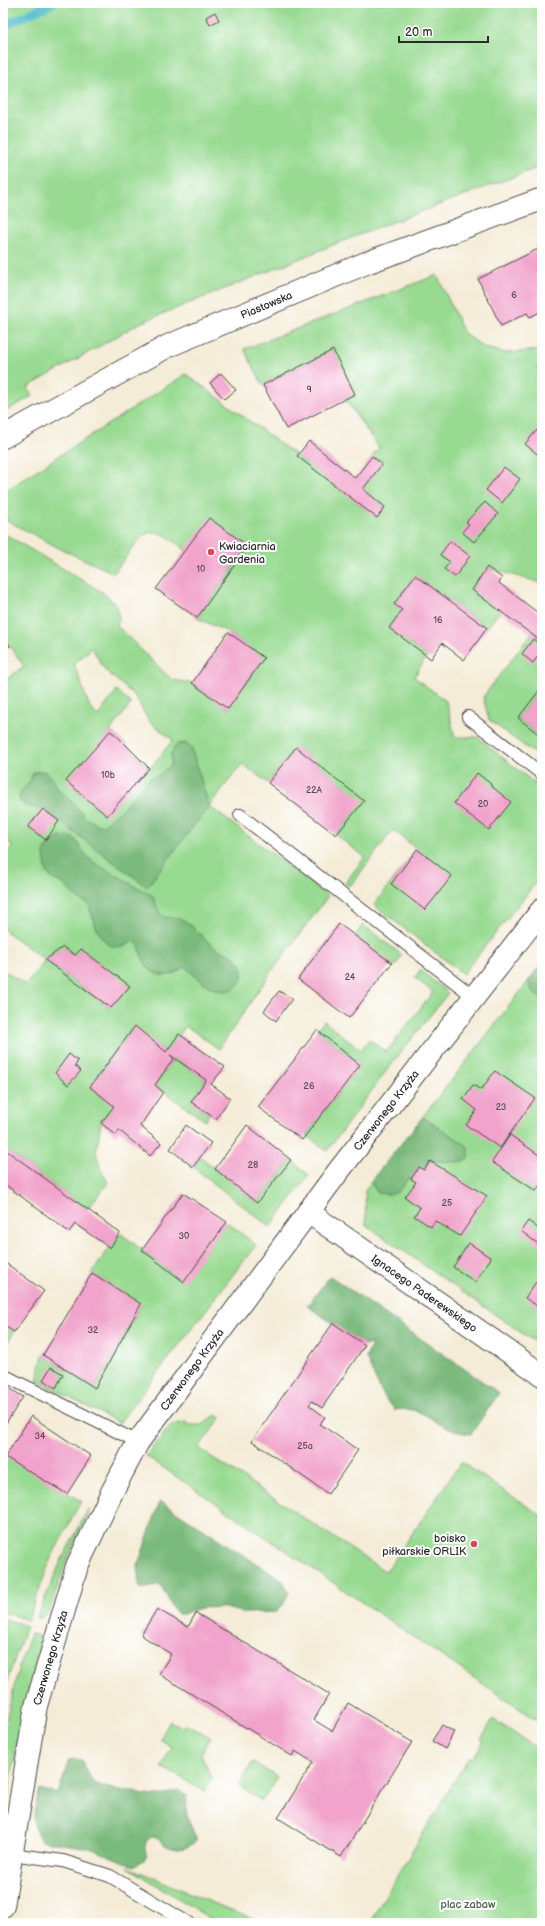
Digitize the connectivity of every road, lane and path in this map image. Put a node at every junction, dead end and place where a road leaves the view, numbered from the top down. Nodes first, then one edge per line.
1 (542, 199) edge
2 (3, 436) edge
3 (468, 717) dead end
4 (542, 774) edge
5 (240, 815) dead end
6 (542, 910) edge
7 (474, 997) junction
8 (308, 1212) junction
9 (3, 1374) edge
10 (542, 1375) edge
11 (138, 1442) junction
12 (11, 1854) junction
13 (3, 1906) edge
14 (188, 1923) edge

1 - 2 street, Piastowska
3 - 4 lane
5 - 7 lane
6 - 7 street, Czerwonego Krzyża
7 - 8 street, Czerwonego Krzyża
8 - 10 street, Ignacego Paderewskiego
8 - 11 street, Czerwonego Krzyża
9 - 11 lane
11 - 12 street, Czerwonego Krzyża
12 - 13 street, Czerwonego Krzyża
12 - 14 lane

